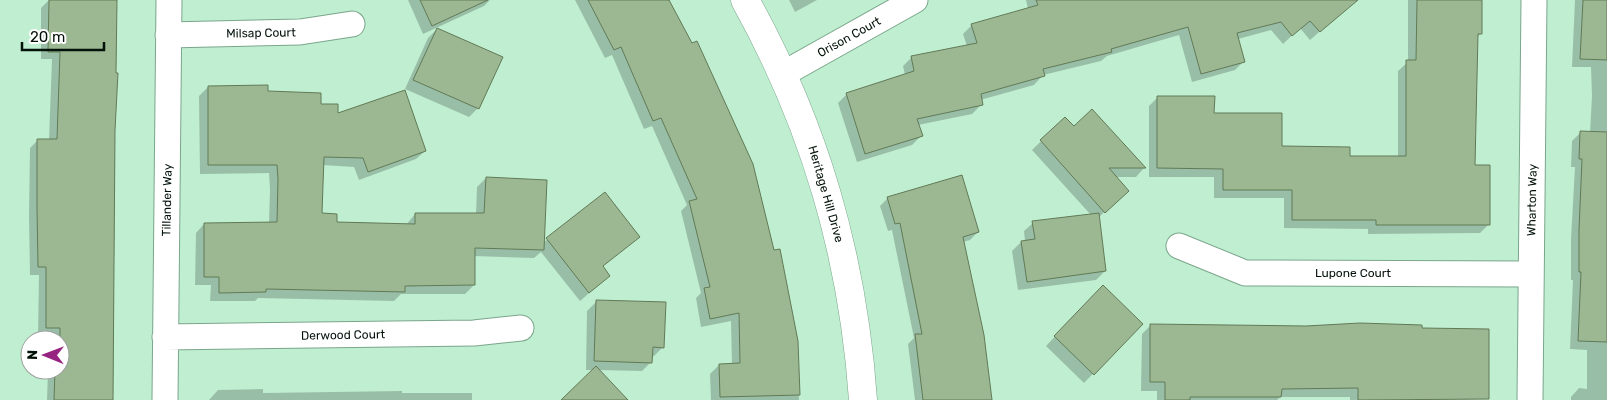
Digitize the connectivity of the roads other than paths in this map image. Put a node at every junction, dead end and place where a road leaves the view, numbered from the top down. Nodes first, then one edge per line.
1 (169, 0) edge
2 (745, 0) edge
3 (915, 0) edge
4 (1534, 0) edge
5 (352, 24) dead end
6 (168, 34) junction
7 (783, 74) junction
8 (1180, 246) dead end
9 (1531, 274) junction
10 (520, 328) dead end
11 (165, 337) junction
12 (165, 400) edge
13 (863, 400) edge
14 (1530, 400) edge

1 - 6 street, Tillander Way
2 - 7 street, Heritage Hill Drive
3 - 7 street, Orison Court
4 - 9 street, Wharton Way
5 - 6 street, Milsap Court
6 - 11 street, Tillander Way
7 - 13 street, Heritage Hill Drive
8 - 9 street, Lupone Court
9 - 14 street, Wharton Way
10 - 11 street, Derwood Court
11 - 12 street, Tillander Way

